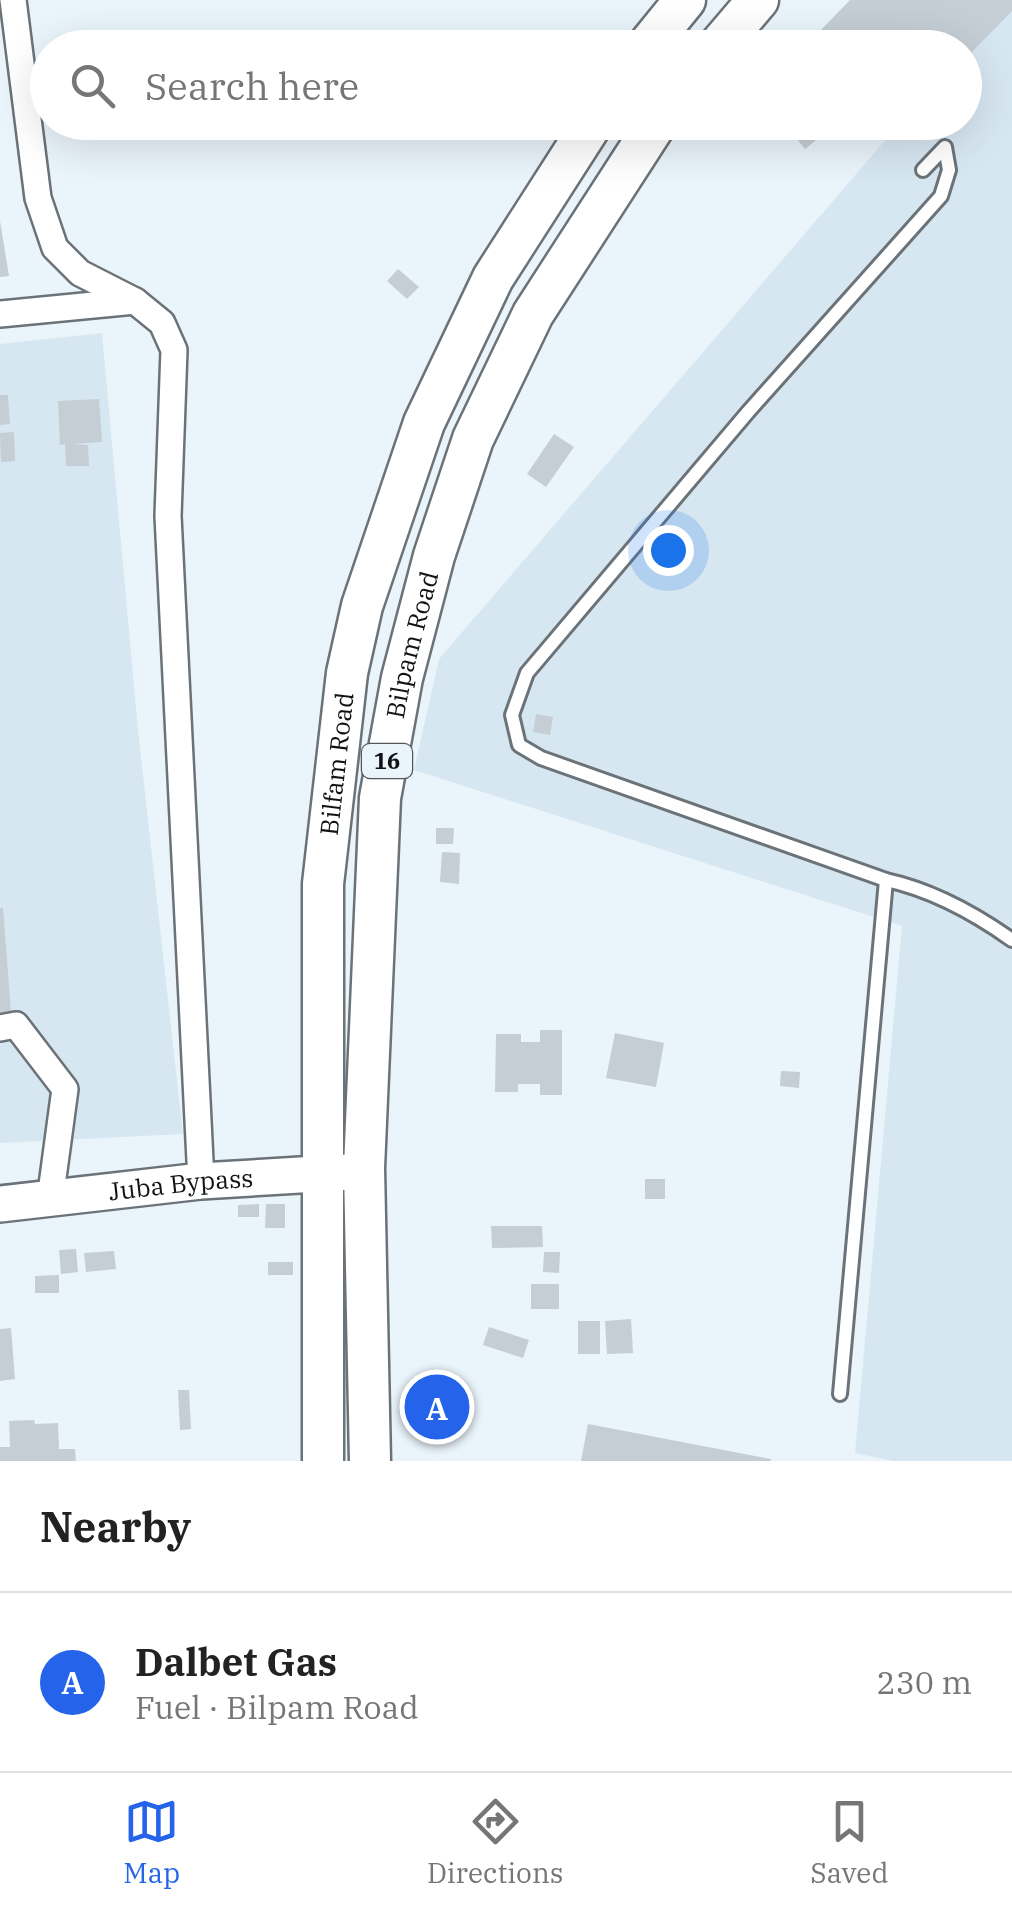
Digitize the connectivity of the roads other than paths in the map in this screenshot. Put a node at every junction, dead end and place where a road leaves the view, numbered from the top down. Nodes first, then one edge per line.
1 (13, 0) edge
2 (685, 0) edge
3 (758, 0) edge
4 (661, 30) edge
5 (732, 30) edge
6 (30, 135) edge
7 (31, 140) edge
8 (581, 140) edge
9 (645, 140) edge
10 (924, 170) dead end
11 (134, 301) junction
12 (0, 314) edge
13 (886, 880) junction
14 (1012, 940) edge
15 (0, 1028) edge
16 (364, 1168) junction
17 (201, 1182) junction
18 (50, 1200) junction
19 (0, 1204) edge
20 (840, 1394) dead end
21 (323, 1461) edge
22 (370, 1461) edge

1 - 6 street
2 - 4 main road
3 - 5 main road
7 - 11 street
8 - 21 main road, Bilfam Road / 16
9 - 16 main road, Bilpam Road / 16
10 - 13 lane
11 - 12 street
11 - 17 street
13 - 14 lane
13 - 20 lane
15 - 18 street
16 - 17 main road, Juba Bypass
16 - 22 main road, Bilpam Road / 16
17 - 18 main road, Juba Bypass
18 - 19 main road, Juba Bypass

